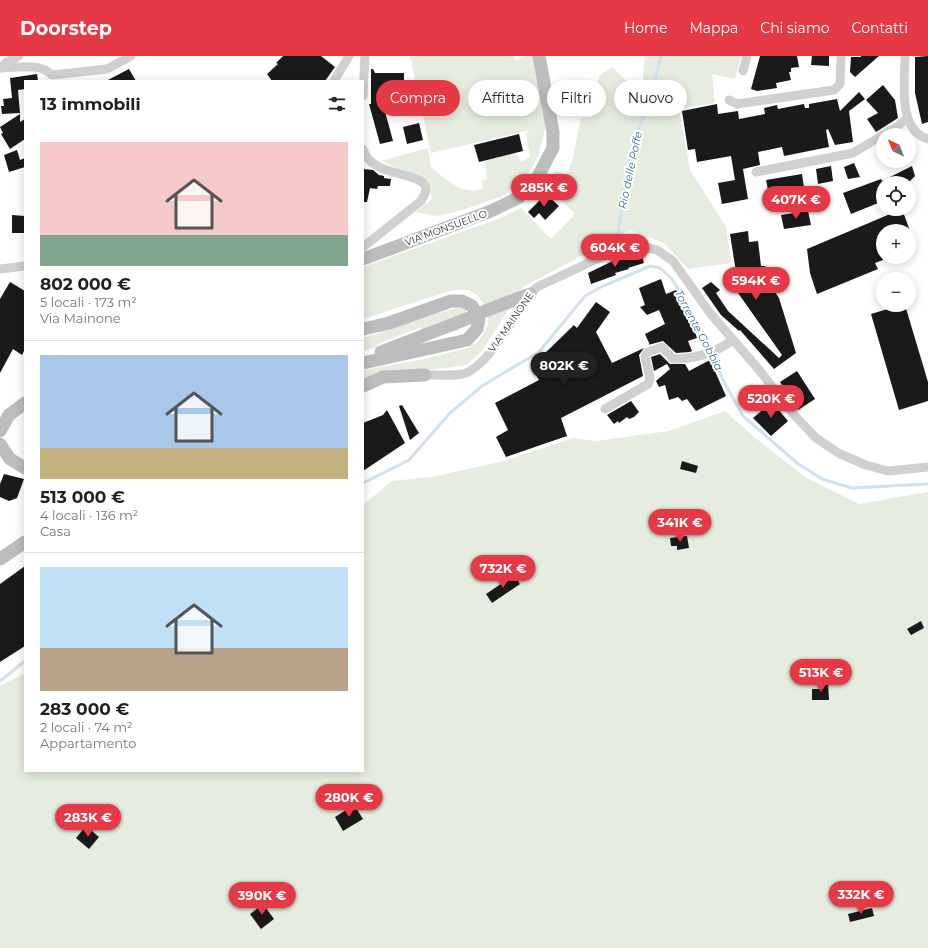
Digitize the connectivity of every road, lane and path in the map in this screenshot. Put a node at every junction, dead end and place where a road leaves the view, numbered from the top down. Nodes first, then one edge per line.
1 (20, 56) edge
2 (131, 56) edge
3 (349, 56) edge
4 (365, 56) edge
5 (539, 56) edge
6 (747, 56) edge
7 (841, 56) edge
8 (905, 56) edge
9 (743, 71) dead end
10 (54, 78) edge
11 (335, 80) edge
12 (364, 80) edge
13 (729, 100) dead end
14 (907, 118) junction
15 (895, 128) edge
16 (876, 139) edge
17 (928, 139) edge
18 (364, 154) edge
19 (756, 172) dead end
20 (364, 246) edge
21 (364, 259) edge
22 (24, 266) edge
23 (0, 269) edge
24 (530, 294) junction
25 (485, 311) dead end
26 (469, 318) dead end
27 (364, 329) edge
28 (733, 340) junction
29 (364, 359) edge
30 (364, 363) edge
31 (425, 375) joint
32 (364, 386) edge
33 (24, 404) edge
34 (605, 408) dead end
35 (0, 431) edge
36 (0, 444) edge
37 (24, 467) edge
38 (928, 467) edge
39 (24, 543) edge
40 (0, 559) edge

1 - 10 street
2 - 10 street
3 - 11 street
4 - 12 street
5 - 21 main road, VIA MONSUELLO
6 - 9 street
7 - 13 street
8 - 14 street
14 - 15 street
14 - 17 street
16 - 19 street
18 - 20 street
22 - 23 street
24 - 25 main road
24 - 28 street, VIA MAINONE
24 - 31 street, VIA MAINONE
26 - 29 main road
27 - 30 main road
28 - 34 street
28 - 38 street, VIA MAINONE
31 - 32 main road
33 - 35 main road
36 - 37 main road
39 - 40 main road

